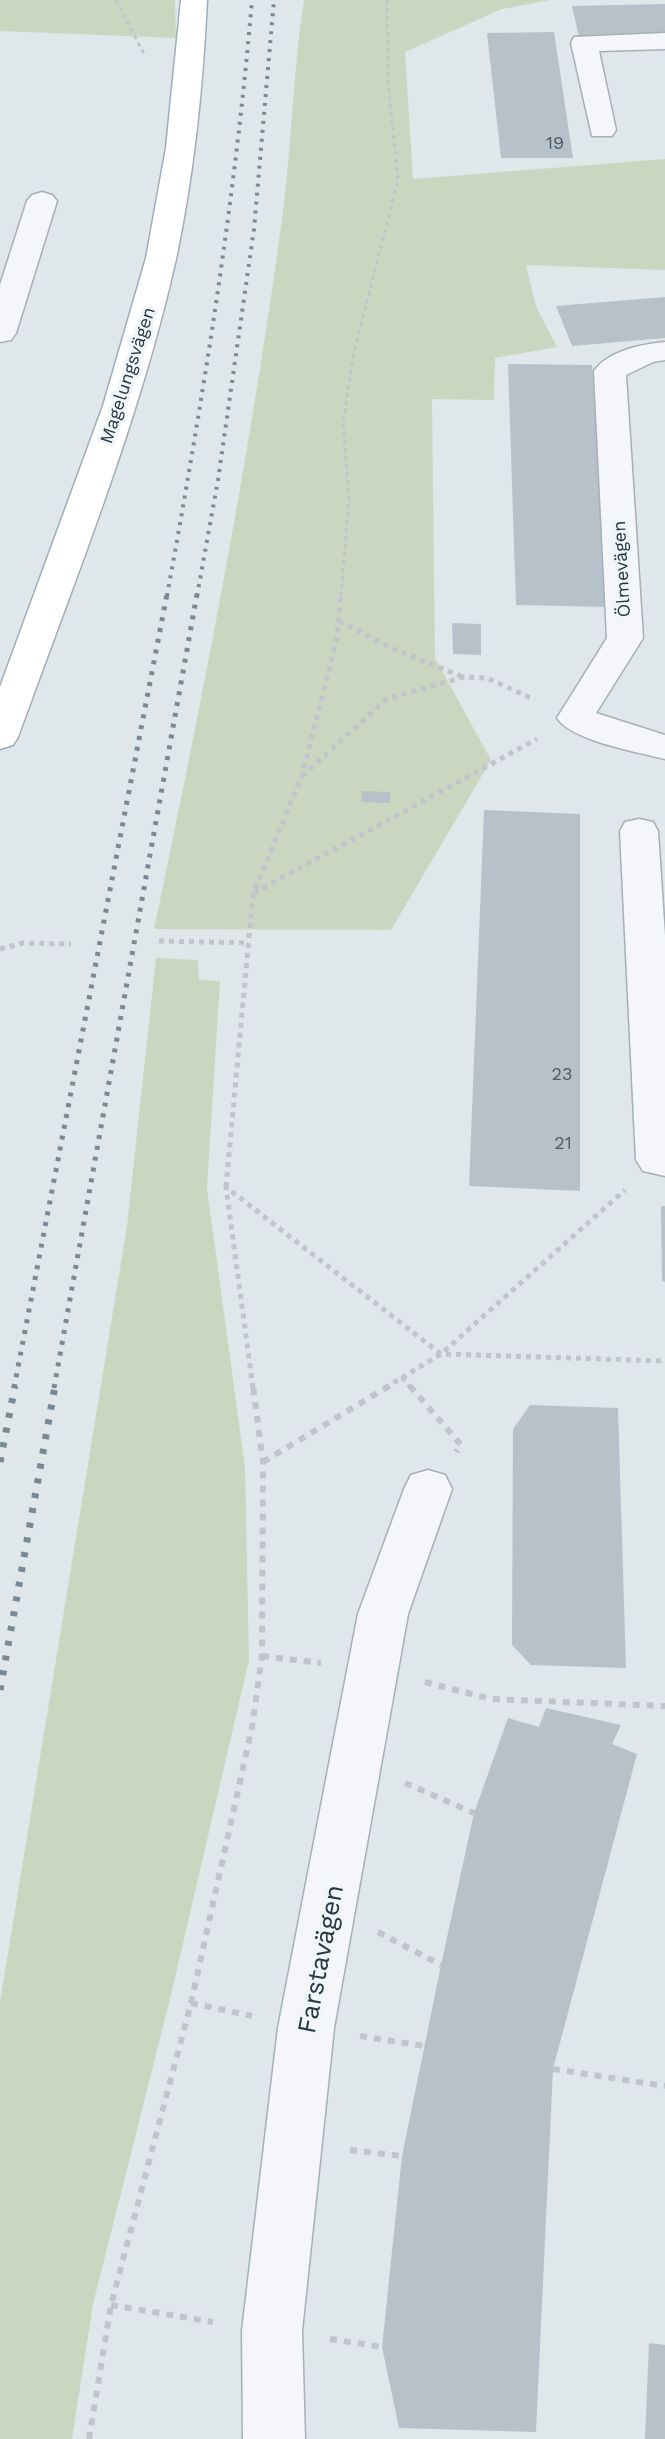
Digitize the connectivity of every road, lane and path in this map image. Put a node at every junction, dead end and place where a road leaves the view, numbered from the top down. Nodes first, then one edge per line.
1 (194, 0) edge
2 (387, 0) edge
3 (665, 41) edge
4 (602, 130) dead end
5 (42, 201) dead end
6 (0, 333) edge
7 (665, 351) edge
8 (339, 621) junction
9 (464, 677) junction
10 (575, 718) junction
11 (0, 737) edge
12 (665, 747) edge
13 (302, 776) junction
14 (639, 831) dead end
15 (253, 894) junction
16 (159, 941) dead end
17 (249, 943) junction
18 (71, 944) dead end
19 (0, 949) edge
20 (662, 1160) edge
21 (226, 1187) junction
22 (441, 1354) junction
23 (665, 1361) edge
24 (402, 1377) junction
25 (263, 1462) junction
26 (428, 1489) joint
27 (262, 1656) junction
28 (372, 1668) junction
29 (665, 1706) edge
30 (357, 1761) junction
31 (474, 1813) dead end
32 (331, 1908) junction
33 (441, 1965) dead end
34 (553, 2069) dead end
35 (665, 2086) edge
36 (111, 2305) junction
37 (272, 2331) junction
38 (89, 2439) edge
39 (274, 2439) edge

1 - 11 main road, Magelungsvägen
2 - 8 path
3 - 4 street
5 - 6 street
7 - 10 street, Ölmevägen
8 - 9 path
8 - 13 path
9 - 10 path
9 - 13 path
10 - 12 street
10 - 15 path
13 - 15 path
14 - 20 street
15 - 17 path
16 - 17 path
17 - 21 path
18 - 19 path
20 - 22 path
21 - 22 path
21 - 25 path
22 - 23 path
22 - 24 path
24 - 25 path
24 - 26 path
25 - 27 path
26 - 28 street, Farstavägen
27 - 28 path
27 - 36 path
28 - 29 path
28 - 30 street, Farstavägen
30 - 31 path
30 - 32 street, Farstavägen
32 - 33 path
32 - 37 street, Farstavägen
34 - 35 path
36 - 37 path
36 - 38 path
37 - 39 street, Farstavägen

